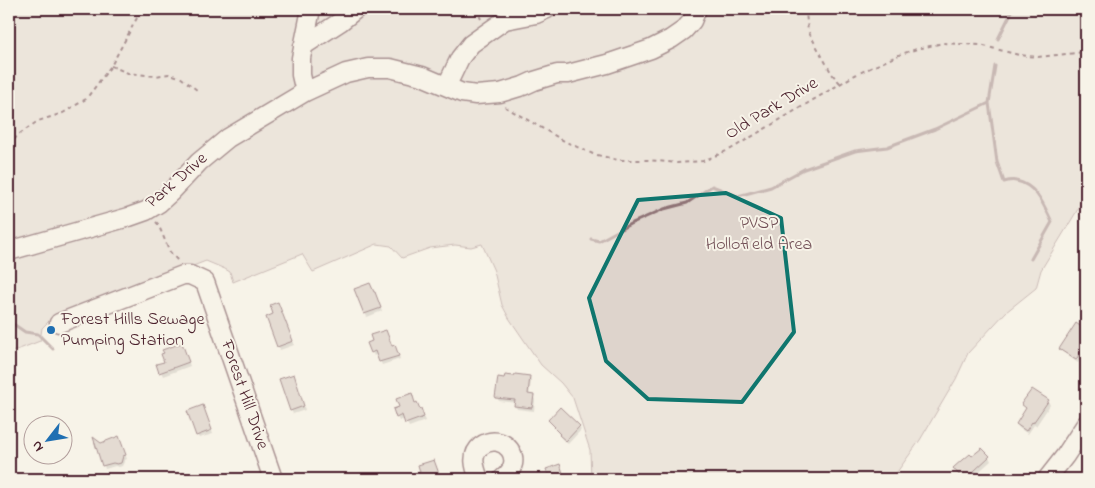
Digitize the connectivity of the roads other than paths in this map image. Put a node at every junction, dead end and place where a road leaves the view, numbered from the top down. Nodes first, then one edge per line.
1 (310, 9) edge
2 (356, 9) edge
3 (547, 9) edge
4 (697, 9) edge
5 (304, 46) junction
6 (447, 86) junction
7 (305, 92) junction
8 (9, 252) edge
9 (59, 322) dead end
10 (1086, 424) edge
11 (273, 479) edge
12 (479, 479) edge
13 (502, 479) edge
14 (1047, 479) edge

1 - 5 street
2 - 5 street
3 - 6 street
4 - 6 street, Park Drive
5 - 7 street
6 - 7 street, Park Drive
7 - 8 street, Park Drive
9 - 11 street, Forest Hill Drive
10 - 14 street
12 - 13 street

